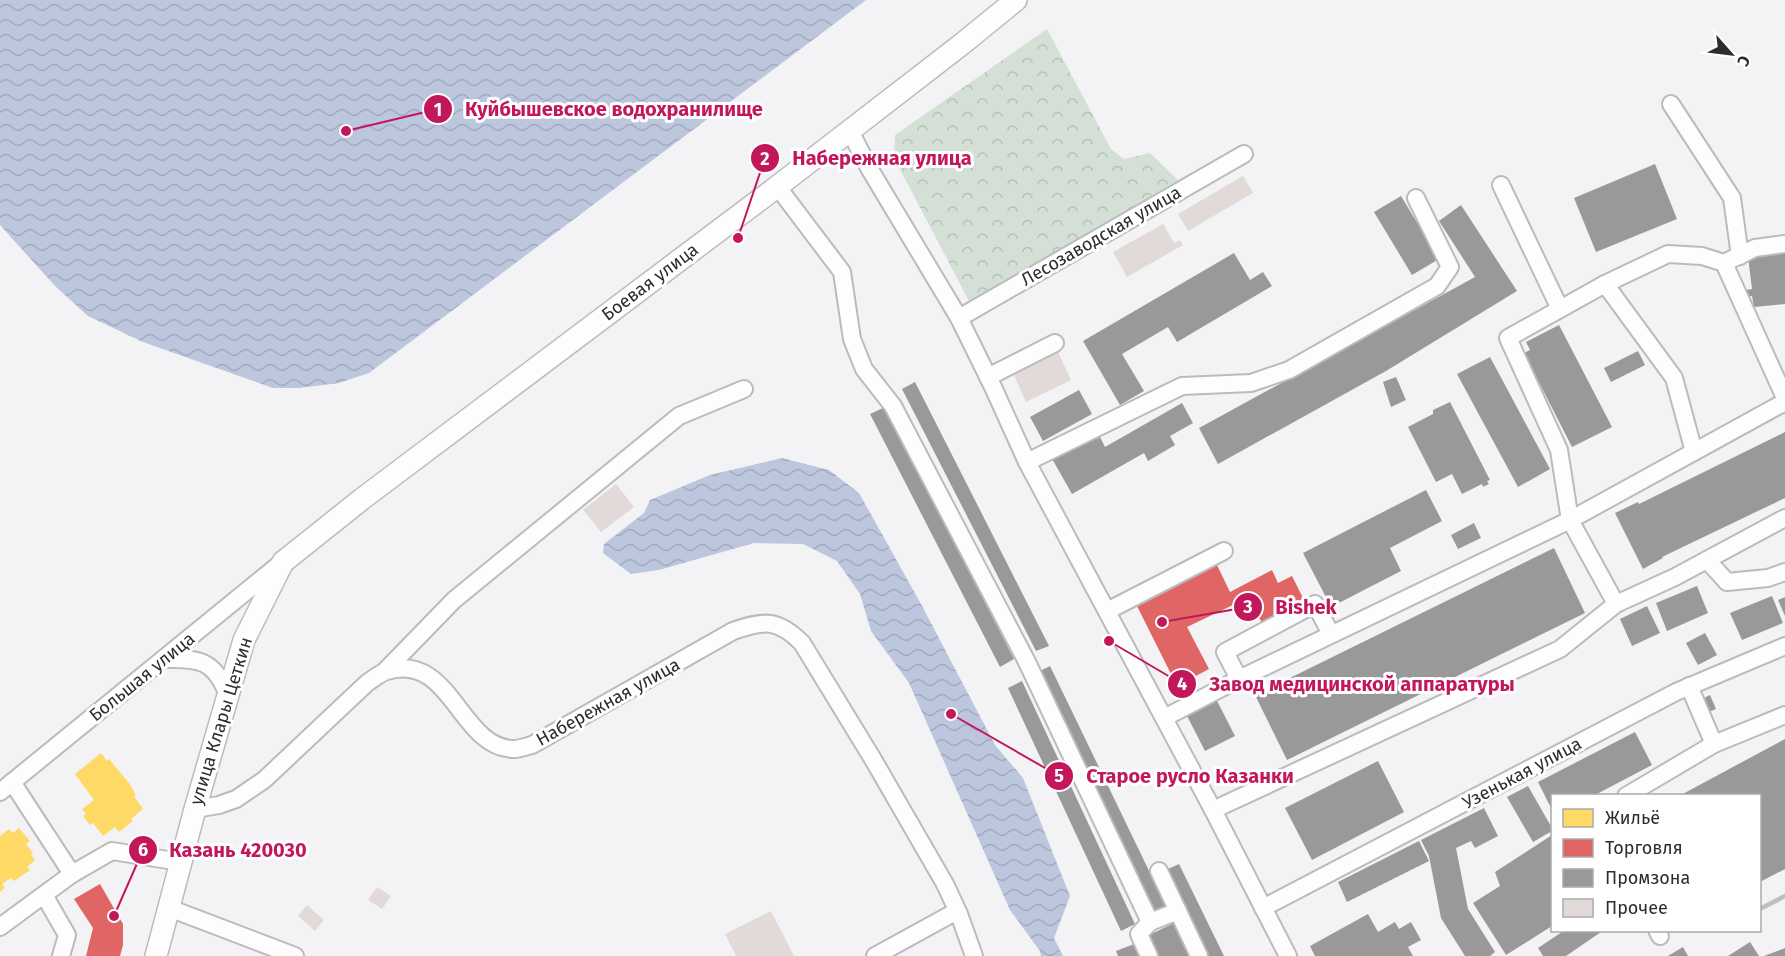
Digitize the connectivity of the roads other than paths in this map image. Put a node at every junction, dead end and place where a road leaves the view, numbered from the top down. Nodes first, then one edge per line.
1 (1016, 0) edge
2 (1671, 104) dead end
3 (850, 131) junction
4 (1244, 154) dead end
5 (1501, 185) dead end
6 (777, 186) junction
7 (1416, 198) dead end
8 (1785, 244) edge
9 (1740, 256) junction
10 (1724, 263) junction
11 (1605, 284) junction
12 (1560, 309) junction
13 (959, 318) junction
14 (1055, 343) dead end
15 (988, 376) junction
16 (744, 389) dead end
17 (1785, 400) edge
18 (1694, 452) junction
19 (1027, 462) junction
20 (1785, 518) edge
21 (1570, 520) junction
22 (1224, 550) dead end
23 (1707, 560) junction
24 (283, 561) junction
25 (1785, 572) edge
26 (1616, 604) junction
27 (1107, 611) junction
28 (1331, 634) junction
29 (1785, 646) edge
30 (165, 659) junction
31 (385, 671) junction
32 (1239, 679) junction
33 (1689, 687) junction
34 (227, 693) junction
35 (1785, 715) edge
36 (1164, 718) junction
37 (1714, 744) junction
38 (6, 787) edge
39 (1628, 794) edge
40 (195, 808) junction
41 (1213, 810) junction
42 (180, 862) junction
43 (1159, 871) dead end
44 (72, 874) junction
45 (44, 895) junction
46 (169, 908) junction
47 (1263, 908) junction
48 (957, 911) junction
49 (1178, 912) junction
50 (1150, 922) junction
51 (0, 927) edge
52 (61, 956) edge
53 (156, 956) edge
54 (294, 956) edge
55 (875, 956) edge
56 (974, 956) edge
57 (1149, 956) edge
58 (1199, 956) edge
59 (1288, 956) edge

1 - 3 main road, Боевая улица
2 - 9 street
3 - 6 main road, Боевая улица
3 - 13 street
4 - 13 street, Лесозаводская улица
5 - 12 street
6 - 24 main road, Боевая улица
6 - 50 street
7 - 19 street
8 - 9 street
9 - 10 street
10 - 11 street
10 - 17 street
11 - 12 street
11 - 18 street
12 - 21 street
13 - 15 street
14 - 15 street
15 - 19 street
16 - 31 street
17 - 18 street
18 - 21 street
19 - 27 street
20 - 23 street
21 - 26 street
21 - 28 street
22 - 27 street
23 - 25 street
23 - 26 street
24 - 30 street, Большая улица
24 - 34 main road, улица Клары Цеткин
26 - 41 street
27 - 36 street
28 - 32 street
28 - 32 street
29 - 33 street, Узенькая улица
30 - 34 street
30 - 38 street, Большая улица
31 - 40 street
31 - 48 street, Набережная улица
32 - 36 street
33 - 37 street
33 - 47 street, Узенькая улица
34 - 40 main road, улица Клары Цеткин
35 - 37 street
36 - 41 street
37 - 39 street
38 - 44 street
40 - 42 main road, улица Клары Цеткин
41 - 47 street
42 - 44 street
42 - 46 main road, улица Клары Цеткин
43 - 49 street
44 - 45 street
45 - 51 street
45 - 52 street
46 - 53 main road, улица Клары Цеткин
46 - 54 street
47 - 59 street
48 - 55 street
48 - 56 street, Набережная улица
49 - 50 street
49 - 58 street
50 - 57 street

